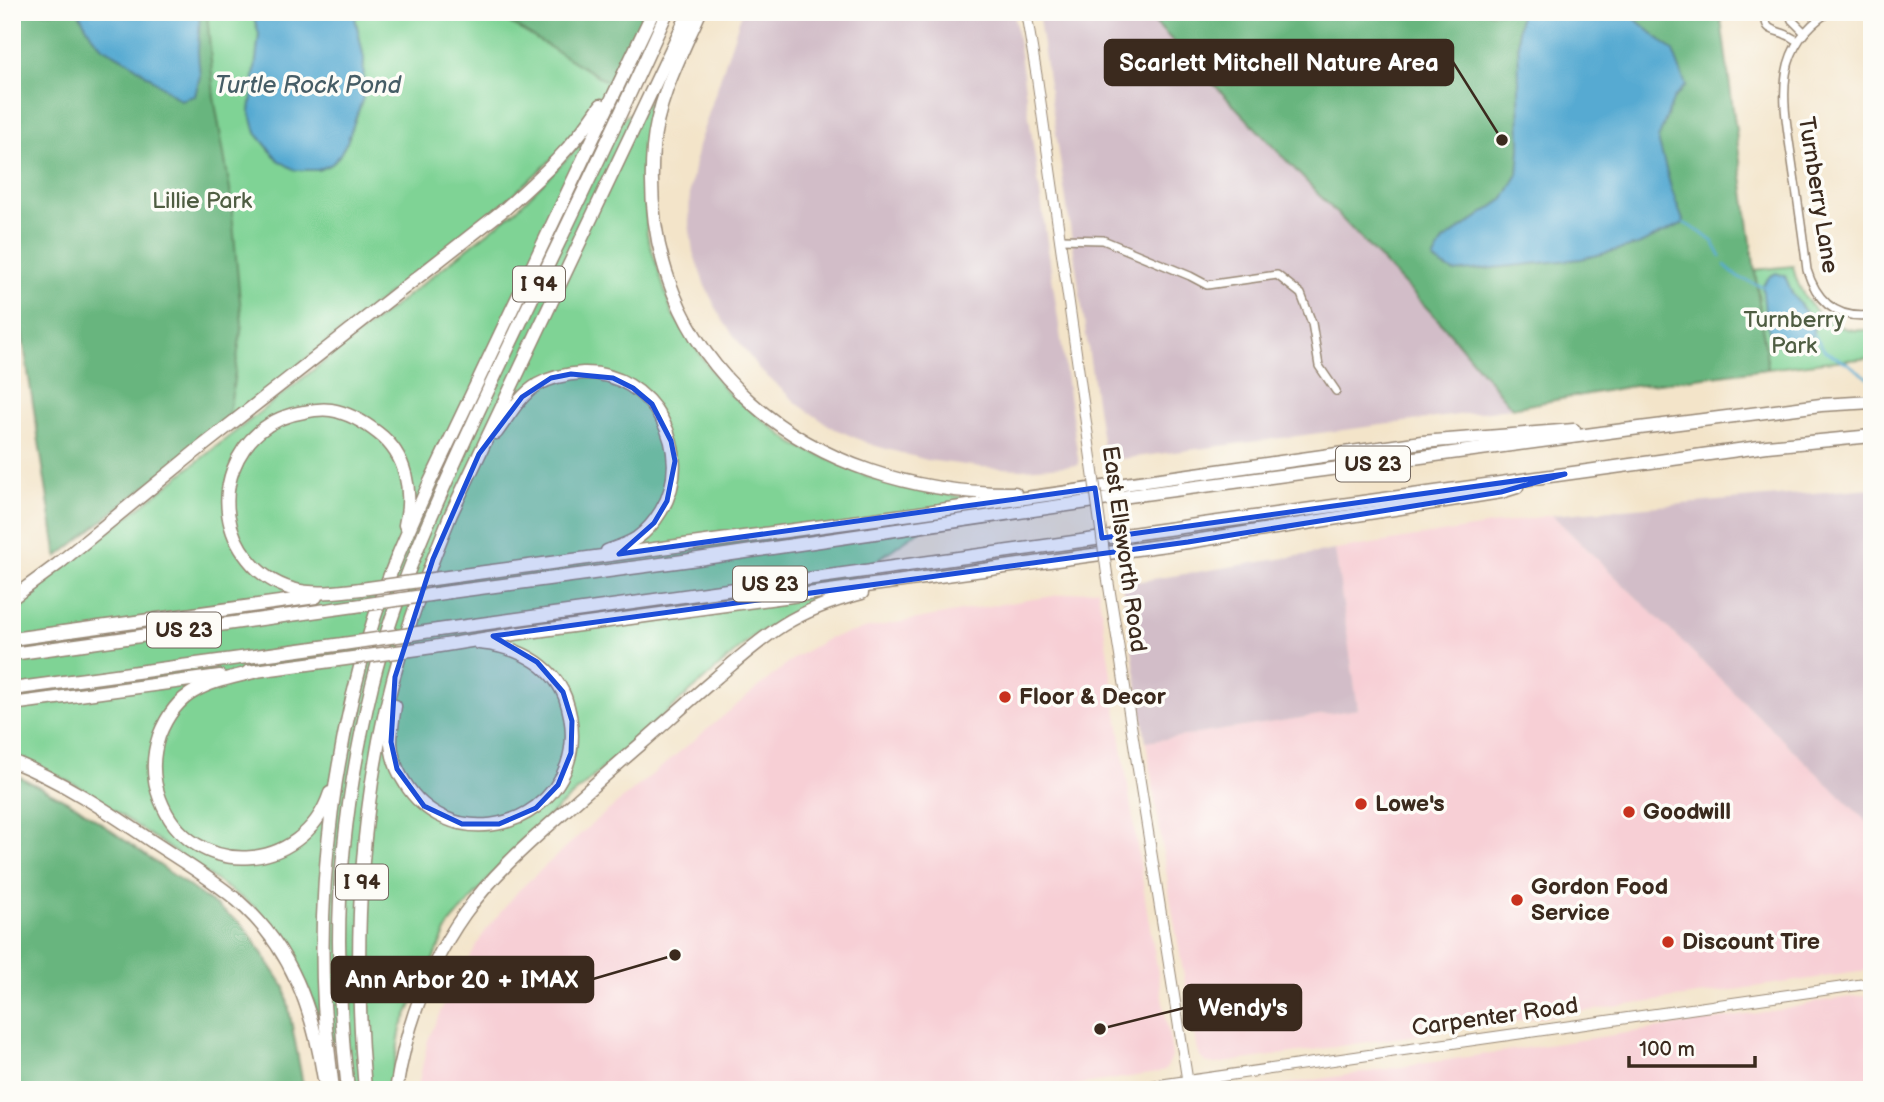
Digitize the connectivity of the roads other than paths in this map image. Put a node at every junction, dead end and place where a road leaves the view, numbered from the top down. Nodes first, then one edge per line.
1 (653, 12) edge
2 (667, 12) edge
3 (689, 12) edge
4 (700, 12) edge
5 (1026, 12) edge
6 (1767, 12) edge
7 (1789, 12) edge
8 (1829, 12) edge
9 (1804, 32) junction
10 (1798, 41) junction
11 (625, 70) junction
12 (1060, 239) junction
13 (1872, 315) edge
14 (1336, 391) dead end
15 (1872, 401) edge
16 (1616, 431) junction
17 (1872, 436) edge
18 (479, 454) junction
19 (1564, 474) junction
20 (1061, 493) junction
21 (401, 548) junction
22 (580, 559) junction
23 (904, 582) junction
24 (343, 591) junction
25 (12, 597) edge
26 (12, 639) edge
27 (461, 642) junction
28 (12, 654) edge
29 (257, 671) junction
30 (395, 677) junction
31 (12, 689) edge
32 (12, 704) edge
33 (12, 761) edge
34 (338, 769) junction
35 (1872, 983) edge
36 (1189, 1085) edge
37 (325, 1090) edge
38 (333, 1090) edge
39 (348, 1090) edge
40 (365, 1090) edge
41 (396, 1090) edge
42 (1124, 1090) edge

1 - 11 highway
2 - 39 highway, I 94
3 - 18 highway, I 94
4 - 20 highway
5 - 12 main road, East Ellsworth Road
6 - 10 street
7 - 9 street
8 - 9 street, Turnberry Lane
9 - 10 street, Turnberry Lane
10 - 13 street, Turnberry Lane
11 - 21 highway
11 - 25 highway
12 - 14 street
12 - 36 main road, East Ellsworth Road, bridge
15 - 16 highway, US 23
16 - 20 highway
16 - 28 highway, US 23, bridge
17 - 19 highway, US 23
18 - 22 highway
18 - 30 highway, I 94
19 - 23 highway
19 - 31 highway, US 23, bridge
20 - 22 highway
21 - 24 highway
21 - 34 highway
22 - 24 highway, bridge
23 - 27 highway
23 - 41 highway
24 - 26 highway
27 - 29 highway, bridge
27 - 30 highway
29 - 32 highway
29 - 34 highway
30 - 40 highway, I 94
33 - 37 highway
34 - 38 highway
35 - 36 main road, Carpenter Road
36 - 42 main road, Carpenter Road

